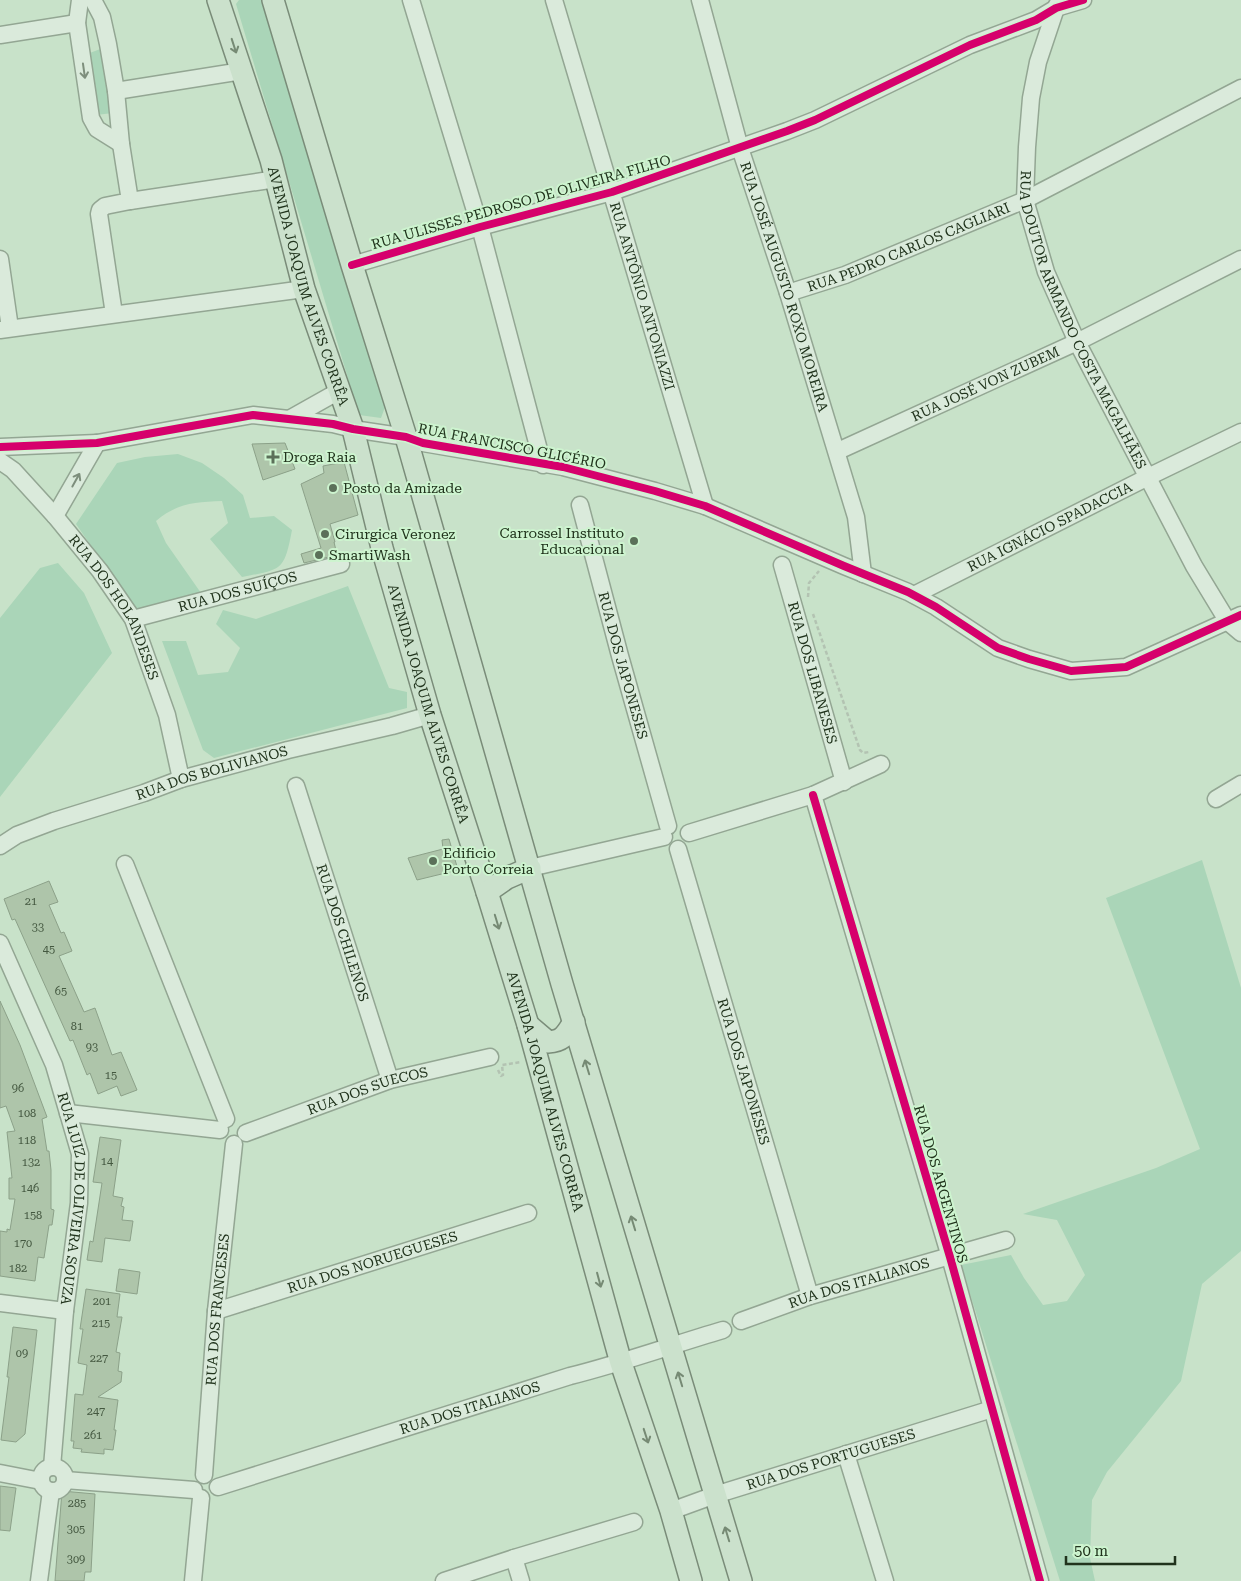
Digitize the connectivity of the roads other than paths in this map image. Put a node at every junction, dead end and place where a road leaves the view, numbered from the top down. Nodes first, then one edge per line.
1 (80, 0) edge
2 (93, 0) edge
3 (218, 0) edge
4 (273, 0) edge
5 (411, 0) edge
6 (554, 0) edge
7 (1083, 0) edge
8 (702, 1) edge
9 (1057, 4) edge
10 (77, 23) junction
11 (0, 35) edge
12 (242, 71) junction
13 (1241, 88) edge
14 (116, 91) junction
15 (121, 144) junction
16 (740, 148) junction
17 (276, 178) junction
18 (612, 192) junction
19 (1025, 200) junction
20 (130, 201) junction
21 (480, 227) junction
22 (0, 259) edge
23 (1241, 259) edge
24 (352, 265) junction
25 (304, 289) junction
26 (788, 293) junction
27 (114, 314) junction
28 (5, 329) edge
29 (1078, 342) junction
30 (339, 391) junction
31 (291, 418) junction
32 (353, 429) junction
33 (1241, 432) edge
34 (406, 437) junction
35 (97, 443) junction
36 (0, 447) edge
37 (838, 451) junction
38 (0, 462) edge
39 (543, 464) junction
40 (1148, 477) junction
41 (580, 505) dead end
42 (705, 506) junction
43 (55, 516) junction
44 (340, 564) dead end
45 (782, 565) dead end
46 (863, 574) junction
47 (914, 595) junction
48 (1234, 618) edge
49 (133, 619) junction
50 (1241, 633) edge
51 (430, 715) junction
52 (880, 765) road end
53 (181, 779) junction
54 (844, 782) junction
55 (1241, 784) edge
56 (296, 786) dead end
57 (813, 795) junction
58 (1216, 799) dead end
59 (666, 832) junction
60 (689, 833) junction
61 (0, 846) edge
62 (678, 849) junction
63 (125, 864) dead end
64 (530, 868) junction
65 (487, 892) junction
66 (0, 943) edge
67 (574, 1022) junction
68 (528, 1025) junction
69 (490, 1057) road end
70 (390, 1080) junction
71 (68, 1113) junction
72 (223, 1125) junction
73 (246, 1133) junction
74 (234, 1144) junction
75 (528, 1213) dead end
76 (1006, 1240) dead end
77 (950, 1257) junction
78 (810, 1296) junction
79 (0, 1304) edge
80 (65, 1311) junction
81 (216, 1311) junction
82 (741, 1321) dead end
83 (723, 1330) dead end
84 (670, 1346) junction
85 (621, 1363) junction
86 (992, 1409) junction
87 (846, 1454) junction
88 (52, 1467) junction
89 (0, 1473) edge
90 (204, 1475) junction
91 (65, 1480) junction
92 (46, 1486) junction
93 (218, 1487) junction
94 (197, 1494) junction
95 (715, 1495) junction
96 (671, 1511) junction
97 (634, 1522) dead end
98 (514, 1558) junction
99 (40, 1581) edge
100 (193, 1581) edge
101 (444, 1581) edge
102 (521, 1581) edge
103 (691, 1581) edge
104 (741, 1581) edge
105 (885, 1581) edge
106 (1040, 1581) edge

1 - 10 street
2 - 14 street
3 -> 12 main road, AVENIDA JOAQUIM ALVES CORRÊA
4 - 24 main road
5 - 21 street
6 - 18 street, RUA ANTÔNIO ANTONIAZZI
7 - 9 street, RUA ULISSES PEDROSO DE OLIVEIRA FILHO
8 - 16 street, RUA JOSÉ AUGUSTO ROXO MOREIRA
9 - 16 street, RUA ULISSES PEDROSO DE OLIVEIRA FILHO
9 - 19 street, RUA DOUTOR ARMANDO COSTA MAGALHÃES
10 - 11 street
10 -> 15 street
12 - 14 street
12 - 17 main road, AVENIDA JOAQUIM ALVES CORRÊA
13 - 19 street, RUA PEDRO CARLOS CAGLIARI
14 - 15 street
15 - 20 street
16 - 18 street, RUA ULISSES PEDROSO DE OLIVEIRA FILHO
16 - 26 street, RUA JOSÉ AUGUSTO ROXO MOREIRA
17 - 20 street
17 - 25 main road, AVENIDA JOAQUIM ALVES CORRÊA
18 - 21 street, RUA ULISSES PEDROSO DE OLIVEIRA FILHO
18 - 42 street, RUA ANTÔNIO ANTONIAZZI
19 - 26 street, RUA PEDRO CARLOS CAGLIARI
19 - 29 street, RUA DOUTOR ARMANDO COSTA MAGALHÃES
20 - 27 street
21 - 24 street, RUA ULISSES PEDROSO DE OLIVEIRA FILHO
21 - 39 street
22 - 28 street
23 - 29 street, RUA JOSÉ VON ZUBEM
24 - 34 main road
25 - 27 street
25 - 30 main road, AVENIDA JOAQUIM ALVES CORRÊA
26 - 37 street, RUA JOSÉ AUGUSTO ROXO MOREIRA
27 - 28 street
29 - 37 street, RUA JOSÉ VON ZUBEM
29 - 40 street, RUA DOUTOR ARMANDO COSTA MAGALHÃES
30 - 31 street
30 - 32 main road, AVENIDA JOAQUIM ALVES CORRÊA
31 - 32 street, RUA FRANCISCO GLICÉRIO
31 - 35 street, RUA FRANCISCO GLICÉRIO
32 - 34 street, RUA FRANCISCO GLICÉRIO
32 - 51 main road, AVENIDA JOAQUIM ALVES CORRÊA
33 - 40 street, RUA IGNÁCIO SPADACCIA
34 - 39 street, RUA FRANCISCO GLICÉRIO
34 - 64 main road
35 - 36 street, RUA FRANCISCO GLICÉRIO
43 -> 35 street
37 - 46 street, RUA JOSÉ AUGUSTO ROXO MOREIRA
38 - 43 street, RUA DOS HOLANDESES
39 - 42 street, RUA FRANCISCO GLICÉRIO
40 - 47 street, RUA IGNÁCIO SPADACCIA
40 - 48 street, RUA DOUTOR ARMANDO COSTA MAGALHÃES
41 - 59 street, RUA DOS JAPONESES
42 - 46 street, RUA FRANCISCO GLICÉRIO
43 - 49 street, RUA DOS HOLANDESES
44 - 49 street, RUA DOS SUÍÇOS
45 - 54 street, RUA DOS LIBANESES
46 - 47 street, RUA FRANCISCO GLICÉRIO
47 - 48 street, RUA FRANCISCO GLICÉRIO
48 - 50 street, RUA DOUTOR ARMANDO COSTA MAGALHÃES
49 - 53 street, RUA DOS HOLANDESES
51 - 53 street, RUA DOS BOLIVIANOS
51 - 65 main road, AVENIDA JOAQUIM ALVES CORRÊA
52 - 54 street
53 - 61 street, RUA DOS BOLIVIANOS
54 - 57 street
55 - 58 street
56 - 70 street, RUA DOS CHILENOS
57 - 60 street
57 - 77 street, RUA DOS ARGENTINOS
59 - 60 street
59 - 62 street
59 - 64 street
60 - 62 street
62 - 78 street, RUA DOS JAPONESES
63 - 72 street
64 - 65 main road
64 - 67 main road
65 -> 68 main road, AVENIDA JOAQUIM ALVES CORRÊA
66 - 71 street, RUA LUIZ DE OLIVEIRA SOUZA
67 - 68 main road
84 -> 67 main road
68 -> 85 main road, AVENIDA JOAQUIM ALVES CORRÊA
69 - 70 street, RUA DOS SUECOS
70 - 73 street, RUA DOS SUECOS
71 - 72 street
71 - 80 street, RUA LUIZ DE OLIVEIRA SOUZA
72 - 73 street
72 - 74 street
73 - 74 street
74 - 81 street, RUA DOS FRANCESES
75 - 81 street, RUA DOS NORUEGUESES
76 - 77 street, RUA DOS ITALIANOS
77 - 78 street, RUA DOS ITALIANOS
77 - 86 street, RUA DOS ARGENTINOS
78 - 82 street, RUA DOS ITALIANOS
79 - 80 street
80 - 88 street, RUA LUIZ DE OLIVEIRA SOUZA
81 - 90 street, RUA DOS FRANCESES
83 - 84 street, RUA DOS ITALIANOS
84 - 85 street, RUA DOS ITALIANOS
95 -> 84 main road
85 - 93 street, RUA DOS ITALIANOS
85 -> 96 main road, AVENIDA JOAQUIM ALVES CORRÊA
86 - 87 street, RUA DOS PORTUGUESES
86 - 106 street, RUA DOS ARGENTINOS
87 - 95 street, RUA DOS PORTUGUESES
87 - 105 street
88 - 91 street
88 - 92 street
89 - 92 street
90 - 93 street
90 - 94 street
91 - 92 street
91 - 94 street
92 - 99 street
93 - 94 street
94 - 100 street
95 - 96 street, RUA DOS PORTUGUESES
104 -> 95 main road
96 - 103 main road, AVENIDA JOAQUIM ALVES CORRÊA
97 - 98 street
98 - 101 street
98 - 102 street

